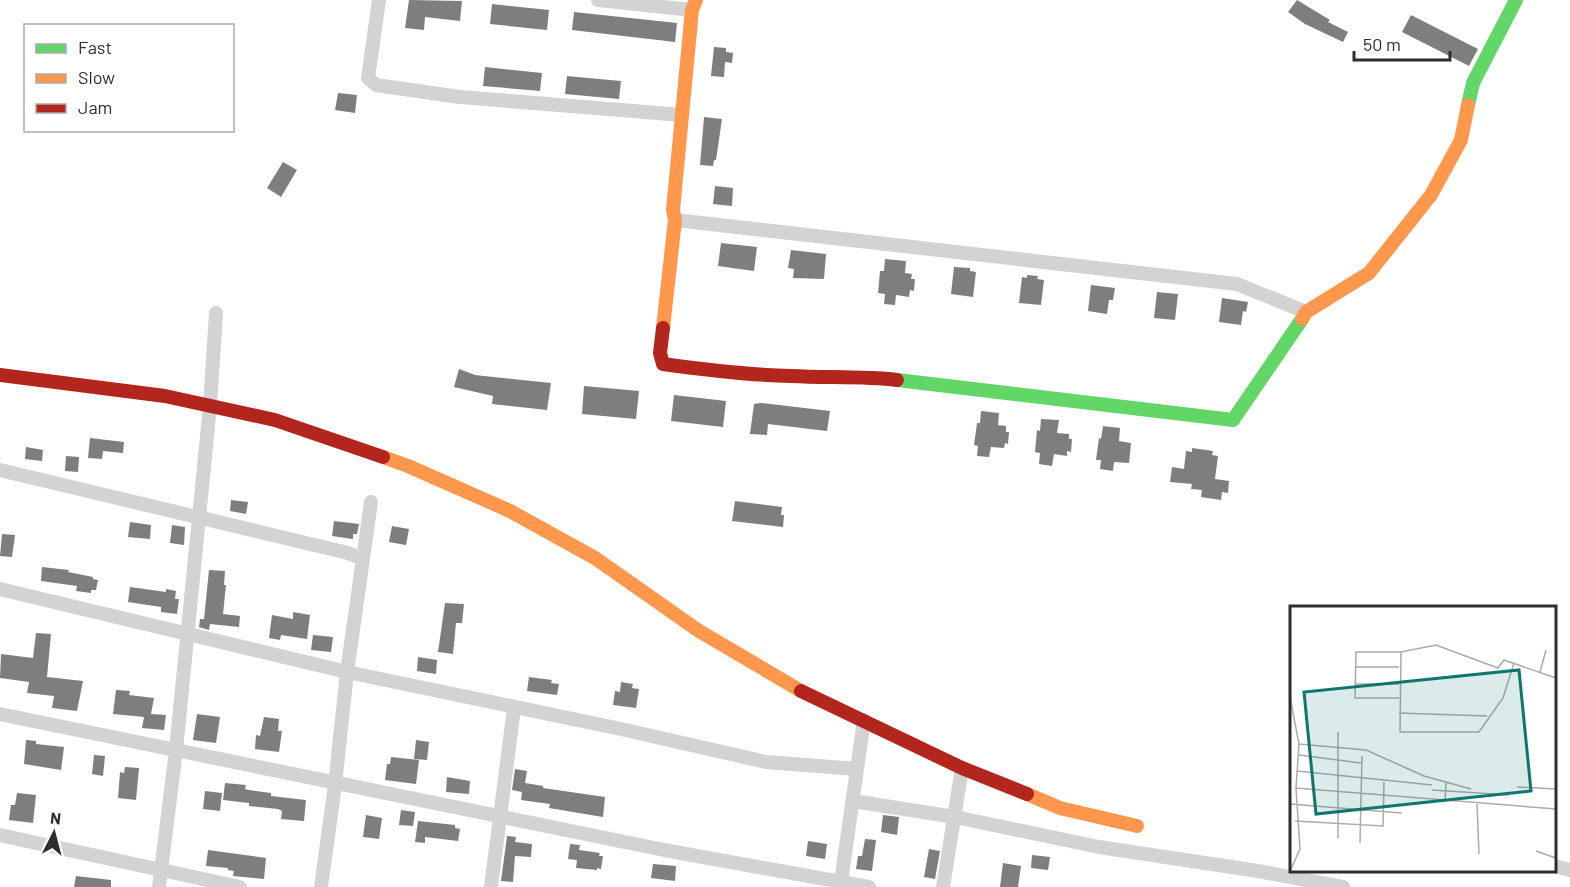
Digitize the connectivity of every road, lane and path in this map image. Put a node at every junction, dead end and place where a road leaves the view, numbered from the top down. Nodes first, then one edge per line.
1 (379, 0) edge
2 (598, 0) edge
3 (1516, 0) edge
4 (694, 5) edge
5 (682, 115) junction
6 (675, 220) junction
7 (1306, 312) junction
8 (216, 313) dead end
9 (0, 375) edge
10 (210, 406) junction
11 (0, 470) edge
12 (371, 502) dead end
13 (199, 518) junction
14 (363, 559) junction
15 (0, 589) edge
16 (186, 635) junction
17 (347, 672) junction
18 (514, 708) junction
19 (0, 714) edge
20 (864, 720) junction
21 (175, 751) junction
22 (962, 768) junction
23 (857, 769) junction
24 (335, 783) junction
25 (853, 801) junction
26 (499, 816) junction
27 (955, 817) junction
28 (1137, 826) dead end
29 (0, 835) edge
30 (1555, 866) edge
31 (1570, 870) edge
32 (162, 871) junction
33 (841, 882) junction
34 (159, 887) edge
35 (240, 887) edge
36 (321, 887) edge
37 (491, 887) edge
38 (869, 887) edge
39 (943, 887) edge
40 (1343, 887) edge

1 - 5 street
2 - 4 street
3 - 7 street
4 - 5 street
5 - 6 street
6 - 7 street
6 - 7 street
8 - 10 street
9 - 10 street
10 - 13 street
10 - 20 street
11 - 13 street
12 - 14 street
13 - 14 street
13 - 16 street
14 - 17 street
15 - 16 street
16 - 17 street
16 - 21 street
17 - 18 street
17 - 24 street
18 - 23 street
18 - 26 street
19 - 21 street
20 - 22 street
20 - 23 street
21 - 24 street
21 - 32 street
22 - 27 street
22 - 28 street
23 - 25 street
24 - 26 street
24 - 36 street
25 - 27 street
25 - 33 street
26 - 33 street
26 - 37 street
27 - 39 street
27 - 40 street
29 - 32 street
30 - 31 street
32 - 34 street
32 - 35 street
33 - 38 street

